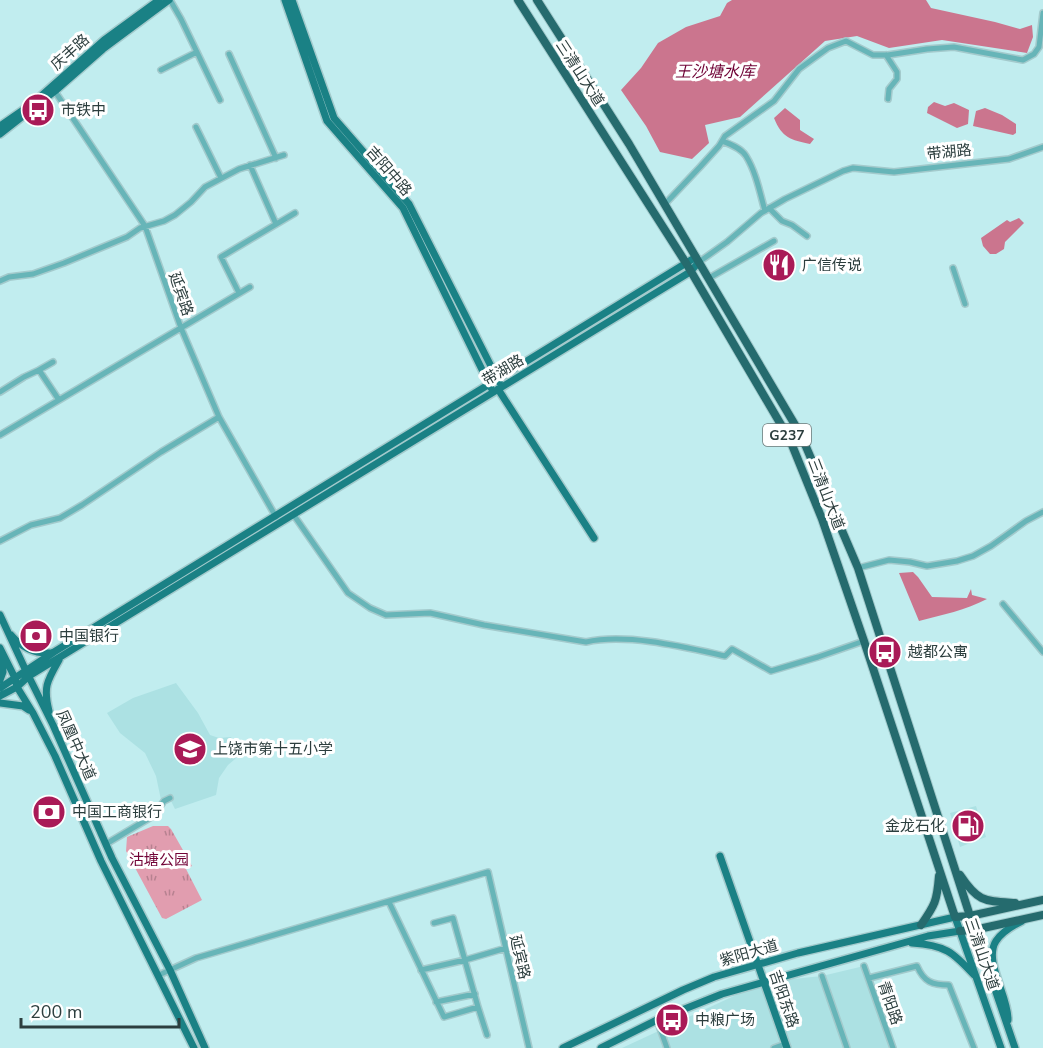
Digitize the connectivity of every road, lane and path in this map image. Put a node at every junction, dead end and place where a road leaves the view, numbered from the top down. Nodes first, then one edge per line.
1 (159, 0) edge
2 (169, 0) edge
3 (285, 0) edge
4 (292, 0) edge
5 (518, 0) edge
6 (537, 0) edge
7 (1043, 13) edge
8 (197, 52) junction
9 (229, 54) dead end
10 (886, 55) junction
11 (160, 70) dead end
12 (53, 89) junction
13 (888, 99) dead end
14 (220, 100) dead end
15 (0, 126) edge
16 (196, 127) dead end
17 (0, 134) edge
18 (722, 141) junction
19 (1043, 147) edge
20 (284, 155) dead end
21 (276, 158) junction
22 (250, 165) junction
23 (221, 178) junction
24 (665, 204) junction
25 (767, 209) junction
26 (295, 213) dead end
27 (276, 224) junction
28 (145, 226) junction
29 (807, 236) dead end
30 (774, 241) dead end
31 (697, 260) junction
32 (686, 263) junction
33 (953, 268) dead end
34 (690, 272) junction
35 (709, 278) junction
36 (0, 281) edge
37 (250, 287) dead end
38 (239, 293) junction
39 (964, 304) dead end
40 (181, 328) junction
41 (53, 362) dead end
42 (39, 370) junction
43 (496, 386) junction
44 (0, 392) edge
45 (59, 400) junction
46 (219, 417) junction
47 (0, 435) edge
48 (1043, 512) edge
49 (293, 514) junction
50 (276, 516) junction
51 (594, 538) dead end
52 (0, 541) edge
53 (858, 568) junction
54 (1003, 604) dead end
55 (0, 615) edge
56 (7, 630) junction
57 (864, 641) junction
58 (1, 651) edge
59 (1043, 652) edge
60 (57, 655) junction
61 (27, 674) junction
62 (15, 678) junction
63 (0, 680) edge
64 (17, 687) junction
65 (0, 688) edge
66 (0, 696) edge
67 (0, 703) edge
68 (33, 713) junction
69 (53, 725) junction
70 (170, 798) dead end
71 (106, 844) junction
72 (720, 856) dead end
73 (956, 869) junction
74 (939, 872) junction
75 (1041, 901) edge
76 (389, 902) junction
77 (1027, 903) junction
78 (970, 916) junction
79 (1039, 916) edge
80 (955, 917) junction
81 (1024, 919) junction
82 (435, 923) dead end
83 (923, 924) junction
84 (960, 930) junction
85 (974, 930) junction
86 (928, 936) junction
87 (904, 943) junction
88 (506, 948) junction
89 (465, 960) junction
90 (758, 964) junction
91 (864, 966) dead end
92 (170, 970) junction
93 (421, 970) junction
94 (159, 975) junction
95 (822, 976) dead end
96 (868, 978) junction
97 (976, 979) junction
98 (764, 982) junction
99 (475, 994) junction
100 (436, 1002) junction
101 (478, 1007) junction
102 (657, 1020) junction
103 (1007, 1025) junction
104 (487, 1035) dead end
105 (786, 1046) edge
106 (194, 1048) edge
107 (206, 1048) edge
108 (529, 1048) edge
109 (563, 1048) edge
110 (601, 1048) edge
111 (667, 1048) edge
112 (774, 1048) edge
113 (847, 1048) edge
114 (893, 1048) edge
115 (974, 1048) edge
116 (1001, 1048) edge
117 (1015, 1048) edge

1 - 12 main road, 庆丰路
2 - 8 street
2 - 12 main road
3 - 43 main road, 吉阳中路
4 - 43 main road, 吉阳中路
5 - 32 highway, 三清山大道 / G237
6 - 24 highway, 三清山大道 / G237
7 - 10 street
8 - 11 street
8 - 14 street
9 - 21 street
10 - 13 street
10 - 18 street
12 - 15 main road, 庆丰路
12 - 17 main road
12 - 28 street, 延宾路
16 - 23 street
18 - 24 street
18 - 25 street
19 - 25 street, 带湖路
20 - 21 street
21 - 22 street
22 - 23 street
22 - 27 street
23 - 28 street
24 - 31 highway, 三清山大道 / G237
25 - 29 street
25 - 31 street, 带湖路
26 - 27 street
27 - 38 street
28 - 36 street
28 - 40 street, 延宾路
30 - 35 street
31 - 32 main road, 带湖路
31 - 34 main road, 带湖路
31 - 35 highway, 三清山大道 / G237
32 - 34 highway, 三清山大道 / G237
32 - 43 main road, 带湖路
33 - 39 street
34 - 43 main road, 带湖路
34 - 57 highway, 三清山大道 / G237
35 - 53 highway, 三清山大道 / G237
37 - 38 street
38 - 40 street
40 - 45 street
40 - 46 street, 延宾路
41 - 42 street
42 - 44 street
42 - 45 street
43 - 49 main road, 带湖路
43 - 50 main road, 带湖路
43 - 51 main road, 吉阳中路
45 - 47 street
46 - 50 street, 延宾路
46 - 52 street
48 - 53 street
49 - 57 street
49 - 60 main road, 带湖路
50 - 60 main road, 带湖路
53 - 73 highway, 三清山大道 / G237
54 - 59 street
55 - 56 main road, 凤凰中大道
56 - 60 main road
56 - 61 main road, 凤凰中大道
57 - 74 highway, 三清山大道 / G237
58 - 62 main road, 凤凰中大道
58 - 63 main road
60 - 61 main road, 带湖路
60 - 69 main road
61 - 62 main road, 带湖路
61 - 64 main road, 带湖路
61 - 69 main road, 凤凰中大道
62 - 64 main road, 凤凰中大道
62 - 65 main road, 带湖路
64 - 66 main road, 带湖路
64 - 68 main road, 凤凰中大道
67 - 68 main road
68 - 94 main road, 凤凰中大道
69 - 71 main road, 凤凰中大道
70 - 71 street
71 - 92 main road, 凤凰中大道
72 - 90 main road, 吉阳东路
73 - 77 highway
73 - 78 highway, 三清山大道 / G237
74 - 80 highway, 三清山大道 / G237
74 - 83 highway
75 - 77 highway
75 - 79 highway
76 - 88 street, 延宾路
76 - 92 street
76 - 93 street
77 - 78 highway
77 - 79 highway
78 - 80 highway
78 - 85 main road, 三清山大道
79 - 81 highway
80 - 83 main road, 紫阳大道
80 - 84 main road, 三清山大道
81 - 85 highway
81 - 103 main road
82 - 89 street
83 - 86 main road
83 - 90 main road, 紫阳大道
84 - 85 highway
84 - 86 main road
84 - 97 main road, 三清山大道
85 - 103 main road, 三清山大道
86 - 87 main road
87 - 97 main road
87 - 98 main road
88 - 89 street
88 - 108 street, 延宾路
89 - 93 street
89 - 99 street
90 - 98 main road, 吉阳东路
90 - 109 main road, 紫阳大道
91 - 96 street, 青阳路
92 - 94 street
92 - 107 main road, 凤凰中大道
93 - 100 street
94 - 106 main road, 凤凰中大道
95 - 113 street
96 - 114 street, 青阳路
96 - 115 street
97 - 116 main road, 三清山大道
98 - 102 main road
98 - 105 main road, 吉阳东路
99 - 100 street
99 - 101 street
100 - 101 street
101 - 104 street
102 - 110 main road
102 - 111 street
103 - 117 main road, 三清山大道
105 - 112 street

